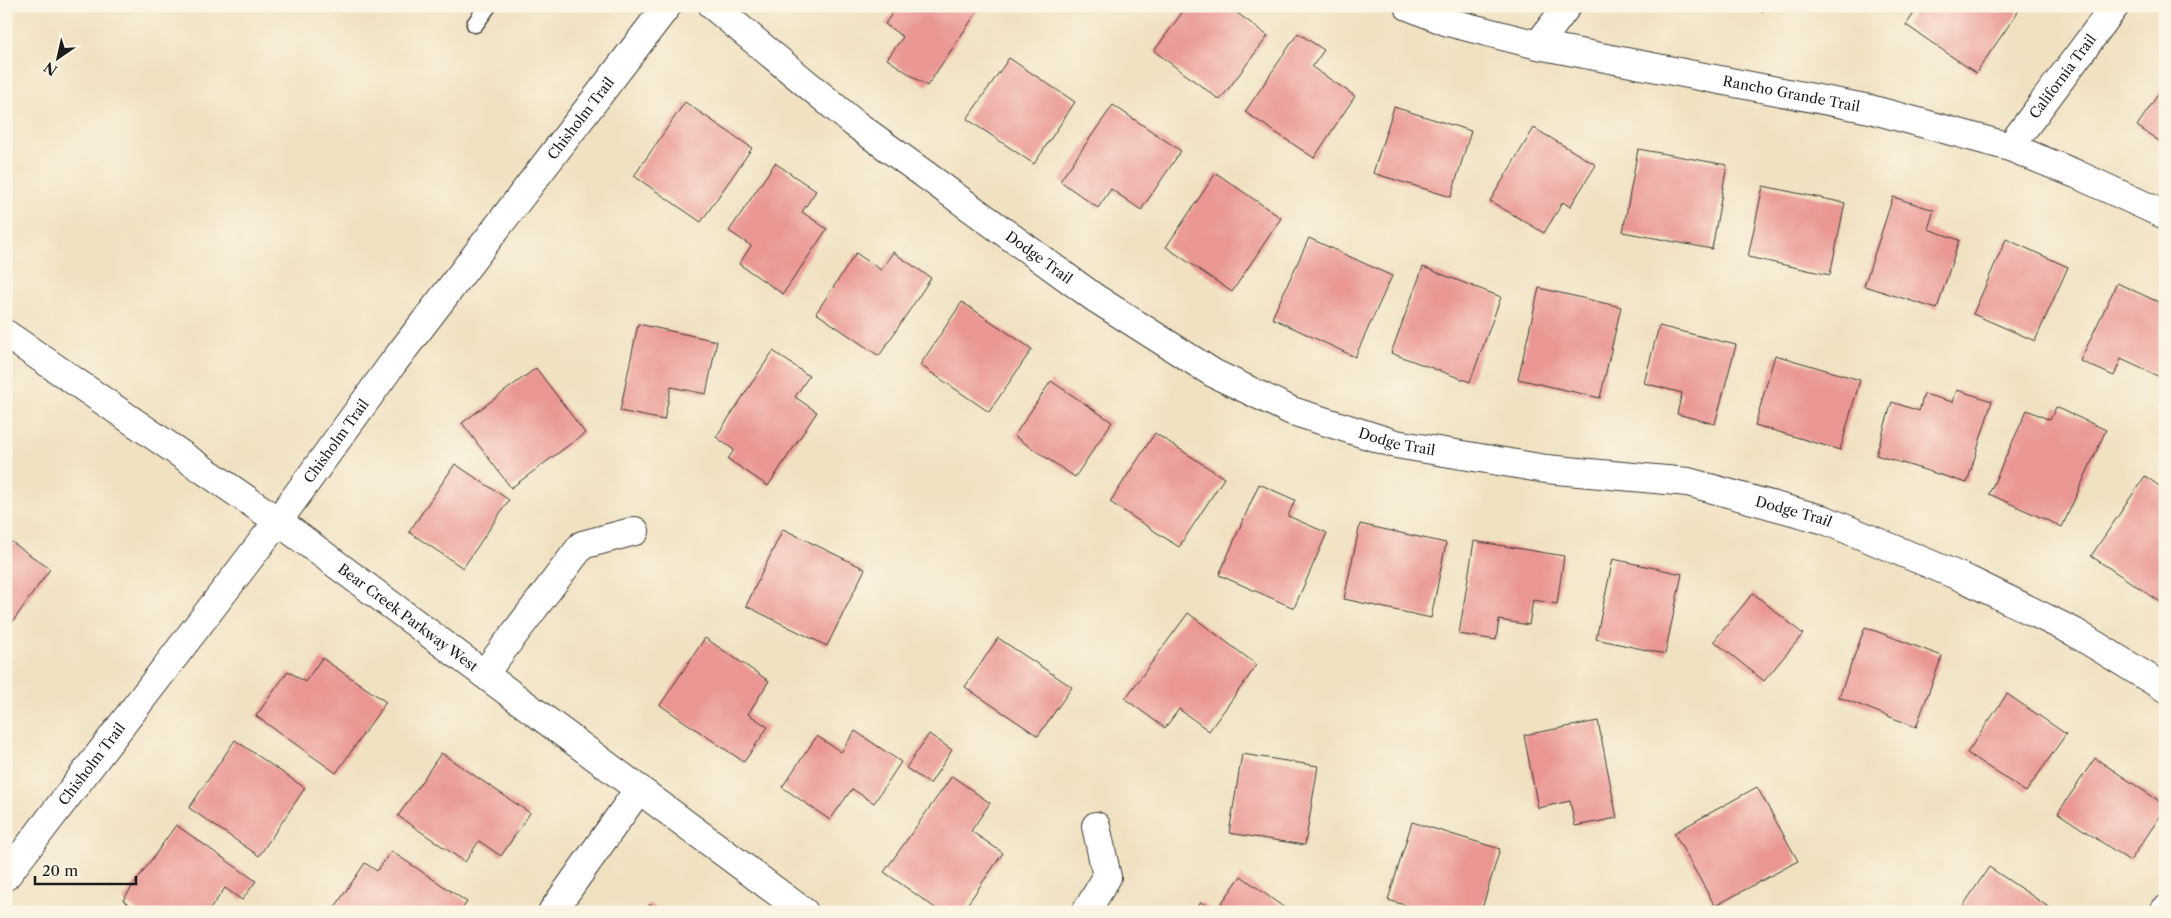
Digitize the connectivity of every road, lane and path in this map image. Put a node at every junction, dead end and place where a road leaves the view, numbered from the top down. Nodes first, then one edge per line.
1 (488, 6) edge
2 (667, 6) edge
3 (713, 6) edge
4 (1408, 6) edge
5 (1567, 6) edge
6 (2115, 6) edge
7 (475, 24) dead end
8 (1538, 45) junction
9 (2010, 147) junction
10 (2165, 215) edge
11 (6, 334) edge
12 (278, 521) junction
13 (635, 531) dead end
14 (484, 674) junction
15 (2165, 688) edge
16 (639, 789) junction
17 (1096, 826) dead end
18 (6, 876) edge
19 (552, 912) edge
20 (804, 912) edge
21 (1086, 912) edge

1 - 7 lane
2 - 12 street, Chisholm Trail
3 - 15 street, Dodge Trail
4 - 8 street, Rancho Grande Trail
5 - 8 street
6 - 9 street, California Trail
8 - 9 street, Rancho Grande Trail
9 - 10 street, Rancho Grande Trail
11 - 12 street, Bear Creek Parkway West
12 - 14 street, Bear Creek Parkway West
12 - 18 street, Chisholm Trail
13 - 14 street
14 - 16 street, Bear Creek Parkway West
16 - 19 street
16 - 20 street, Bear Creek Parkway West
17 - 21 street

